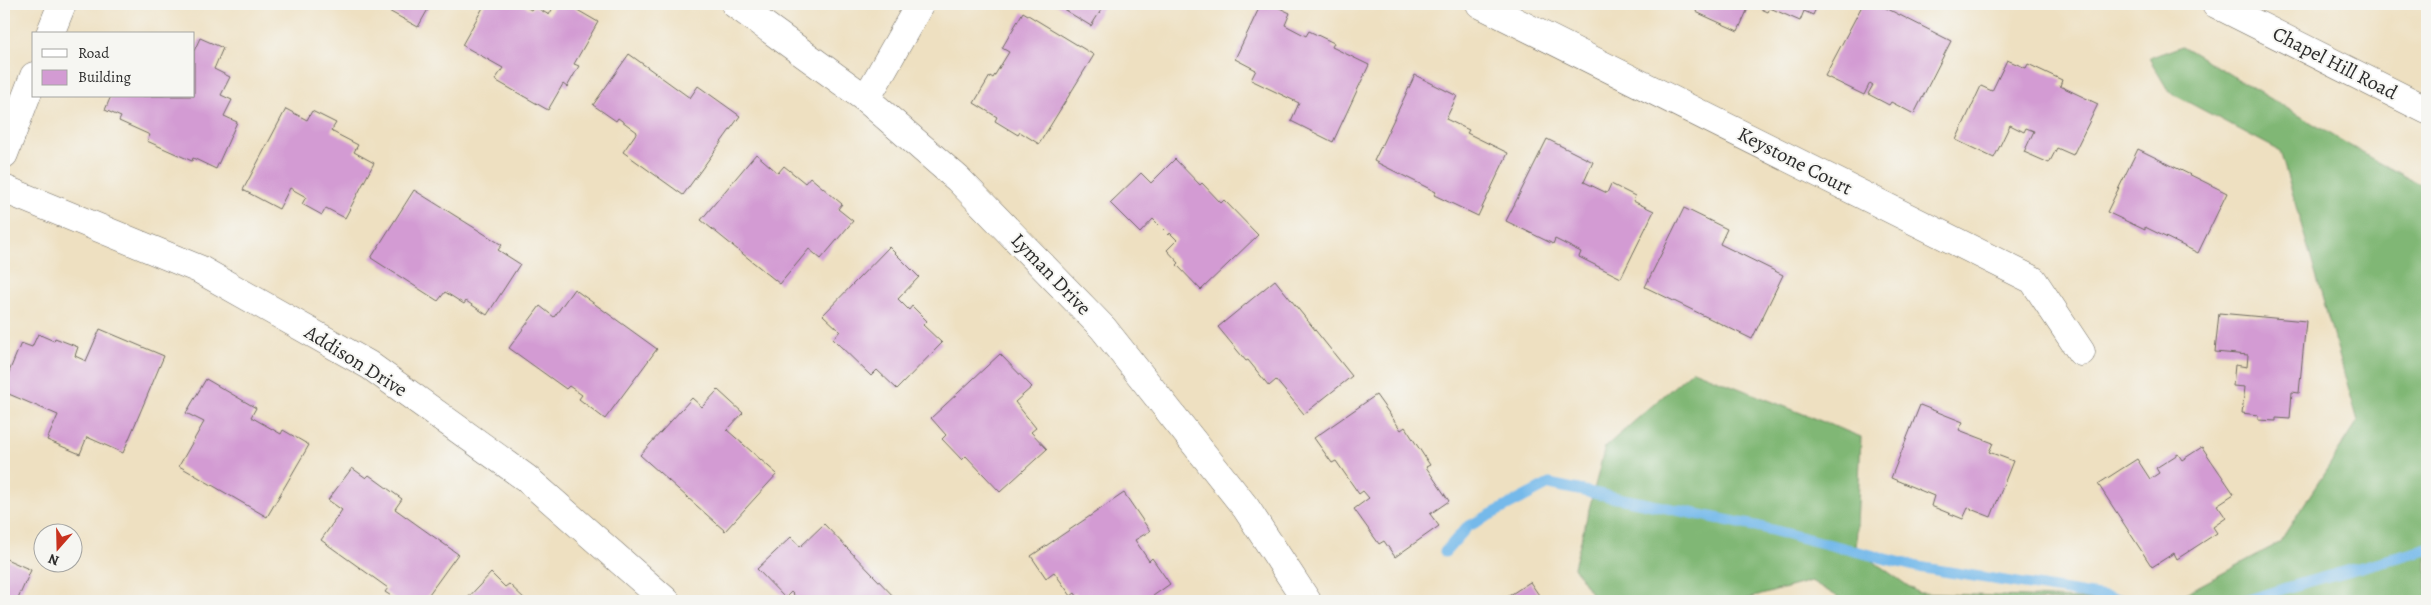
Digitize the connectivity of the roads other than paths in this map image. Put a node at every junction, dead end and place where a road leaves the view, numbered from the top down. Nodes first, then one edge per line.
1 (62, 4) edge
2 (735, 4) edge
3 (920, 4) edge
4 (1480, 4) edge
5 (2216, 4) edge
6 (51, 32) edge
7 (32, 81) edge
8 (866, 99) junction
9 (2427, 110) edge
10 (4, 154) edge
11 (4, 189) edge
12 (2081, 352) dead end
13 (666, 601) edge
14 (1307, 601) edge

1 - 6 street
2 - 8 street, Lyman Drive
3 - 8 street
4 - 12 street, Keystone Court
5 - 9 street, Chapel Hill Road
7 - 10 street
8 - 14 street, Lyman Drive
11 - 13 street, Addison Drive

